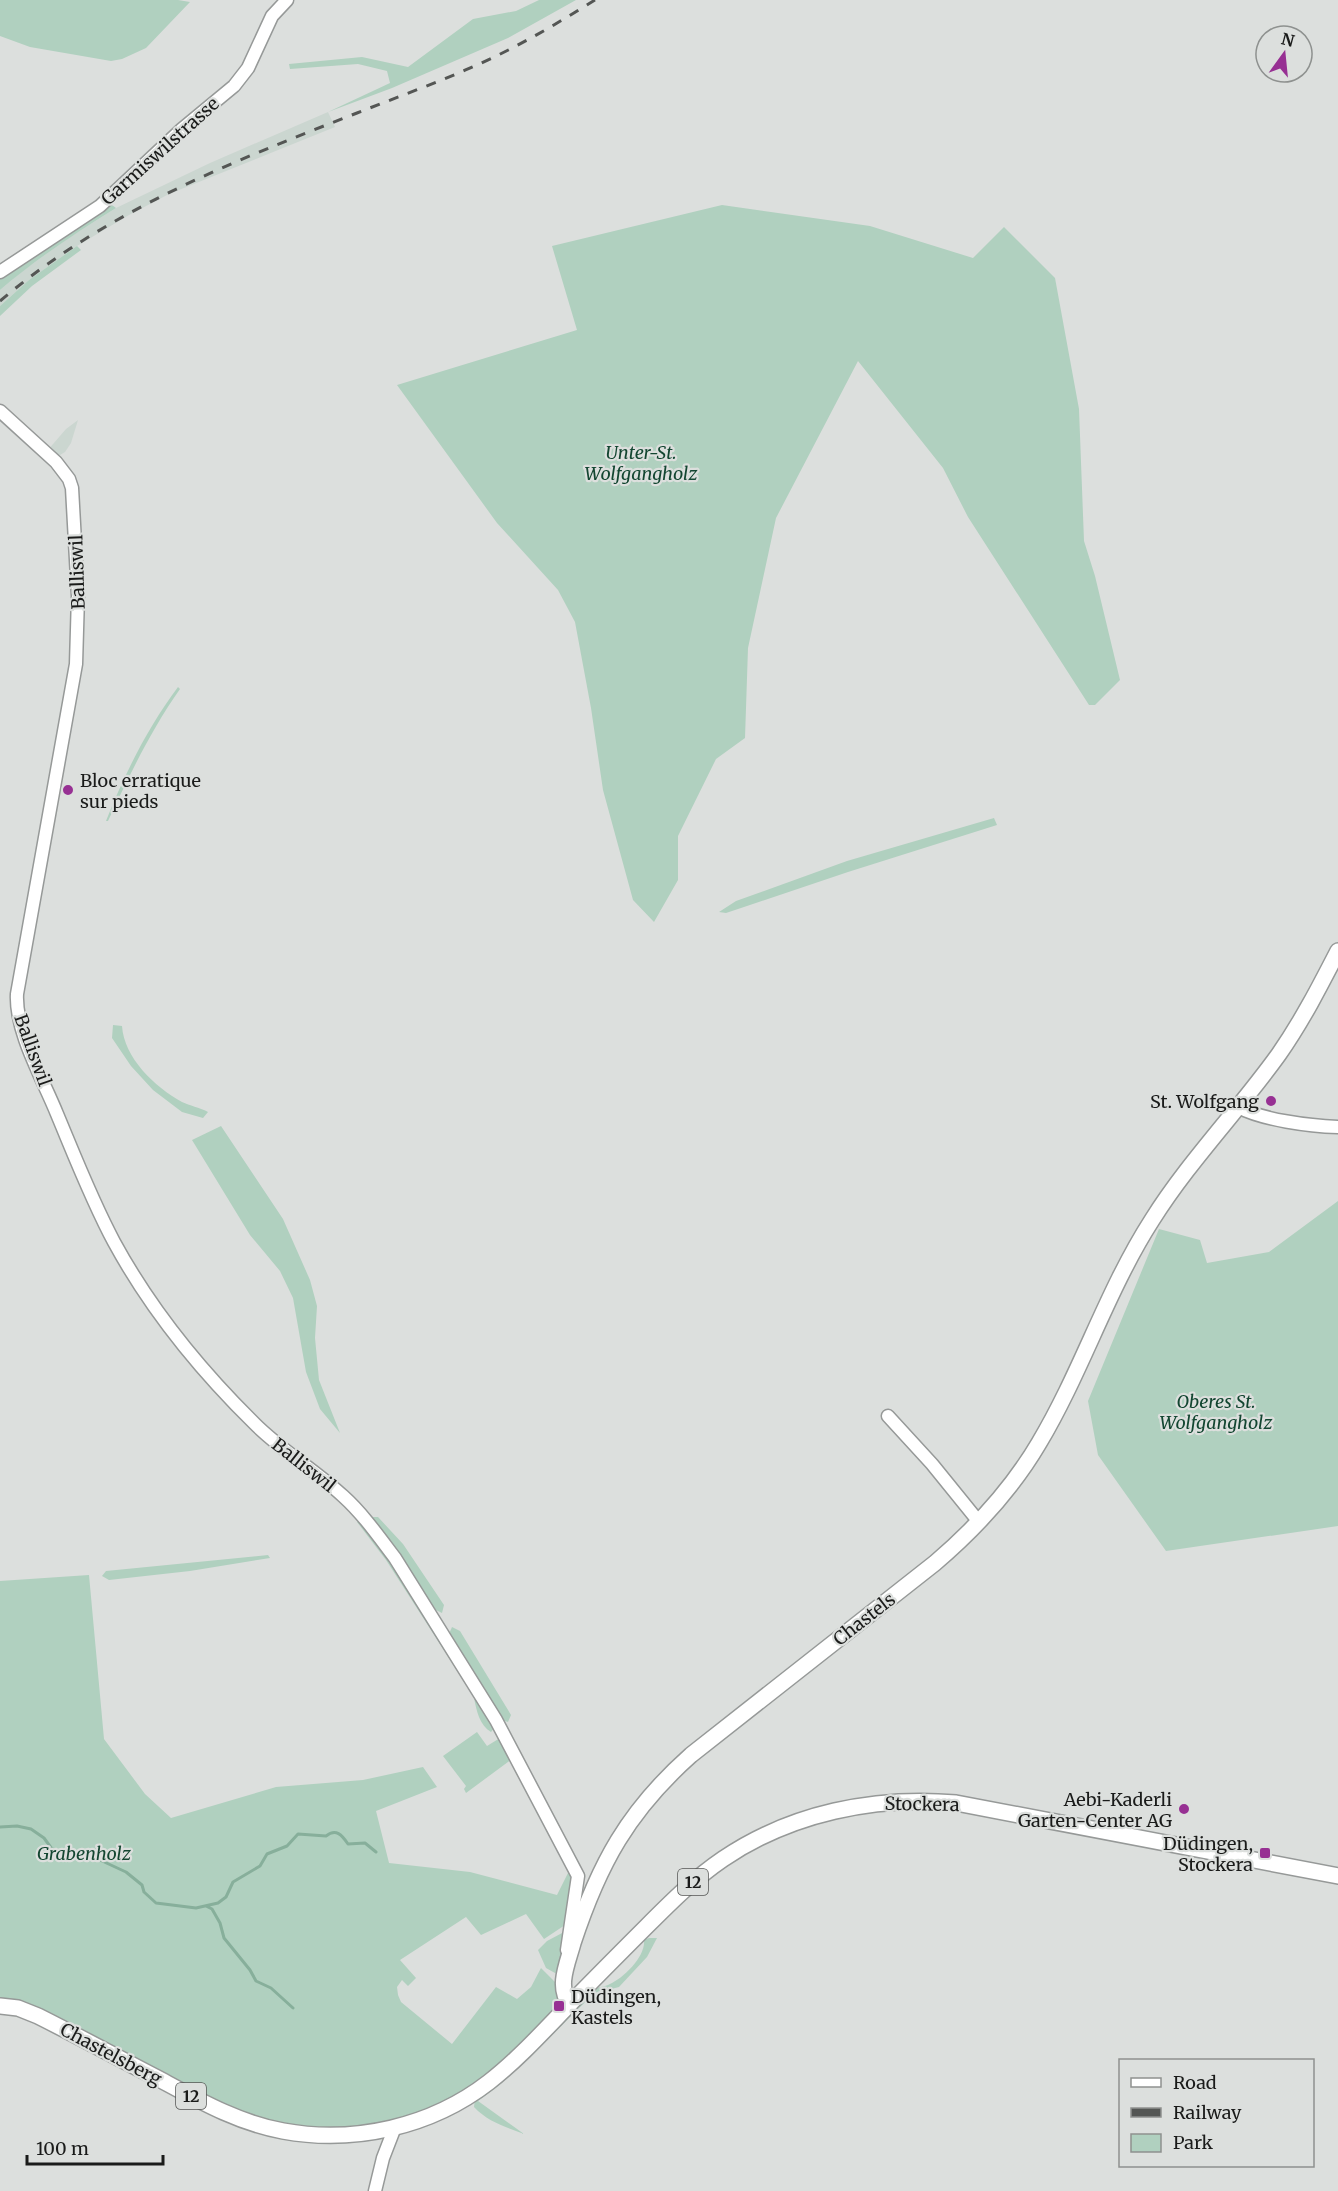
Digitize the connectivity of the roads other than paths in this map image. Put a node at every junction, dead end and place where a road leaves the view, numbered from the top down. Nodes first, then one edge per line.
1 (287, 0) edge
2 (0, 272) edge
3 (0, 411) edge
4 (1338, 951) edge
5 (1238, 1107) junction
6 (1338, 1127) edge
7 (888, 1416) dead end
8 (979, 1522) junction
9 (377, 1534) joint
10 (1338, 1876) edge
11 (569, 1957) junction
12 (565, 1975) junction
13 (588, 1986) junction
14 (570, 2004) junction
15 (0, 2006) edge
16 (395, 2127) junction
17 (375, 2191) edge

1 - 2 street, Garmiswilstrasse
3 - 9 street, Balliswil
4 - 5 main road
5 - 6 street
5 - 8 main road, Chastels
7 - 8 street
8 - 11 main road, Chastels
9 - 11 street, Chastels
10 - 13 main road, Stockera / 12
11 - 12 main road, Chastels
12 - 13 main road
12 - 14 main road, Chastels
13 - 14 main road, Stockera / 12
14 - 16 main road, 12
15 - 16 main road, Chastelsberg / 12
16 - 17 street

